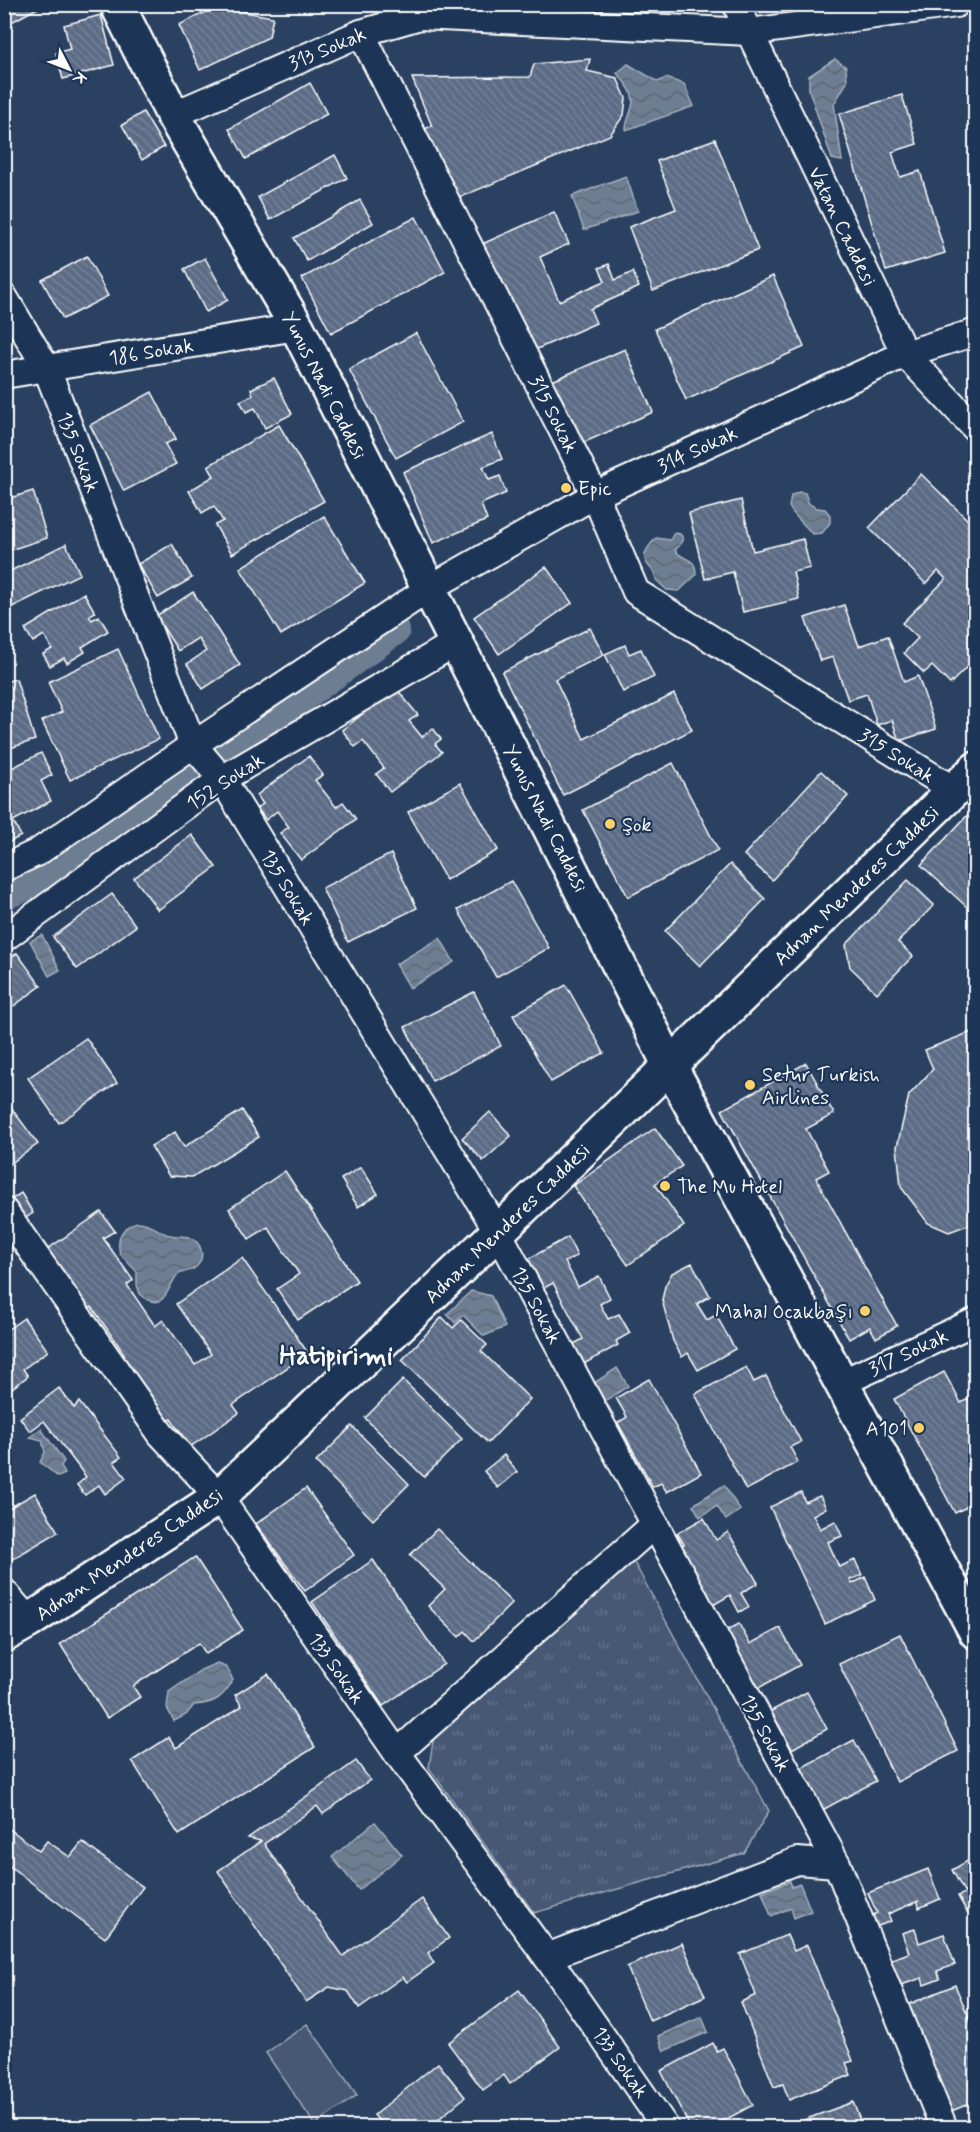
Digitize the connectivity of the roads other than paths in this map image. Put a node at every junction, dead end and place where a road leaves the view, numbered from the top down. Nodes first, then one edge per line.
1 (117, 4) edge
2 (736, 4) edge
3 (956, 4) edge
4 (750, 32) junction
5 (361, 33) junction
6 (173, 116) junction
7 (4, 297) edge
8 (297, 327) junction
9 (975, 332) edge
10 (905, 354) junction
11 (46, 367) junction
12 (4, 375) edge
13 (975, 429) edge
14 (595, 495) junction
15 (430, 588) junction
16 (457, 642) junction
17 (208, 763) junction
18 (965, 780) edge
19 (4, 868) edge
20 (4, 938) edge
21 (670, 1066) junction
22 (4, 1211) edge
23 (498, 1232) junction
24 (975, 1321) edge
25 (841, 1383) junction
26 (219, 1497) junction
27 (655, 1524) junction
28 (4, 1592) edge
29 (17, 1628) edge
30 (975, 1632) edge
31 (397, 1753) junction
32 (837, 1864) junction
33 (547, 1957) junction
34 (666, 2127) edge
35 (944, 2127) edge

1 - 6 street, Yunus Nadi Caddesi
2 - 4 street, Vatan Caddesi
3 - 4 street, 313 Sokak
4 - 5 street, 313 Sokak
4 - 10 street, Vatan Caddesi
5 - 6 street, 313 Sokak
5 - 14 street, 315 Sokak
6 - 8 street, Yunus Nadi Caddesi
7 - 11 street, 135 Sokak
8 - 11 street, 186 Sokak
8 - 15 street, Yunus Nadi Caddesi
9 - 10 street, 314 Sokak
10 - 13 street, Vatan Caddesi
10 - 14 street, 314 Sokak
11 - 12 street, 186 Sokak
11 - 17 street, 135 Sokak
14 - 15 street, 314 Sokak
14 - 18 street, 315 Sokak
15 - 16 street, Yunus Nadi Caddesi
15 - 17 street, 152 Sokak
16 - 17 street, 152 Sokak
16 - 21 street, Yunus Nadi Caddesi
17 - 19 street, 152 Sokak
17 - 20 street, 152 Sokak
17 - 23 street, 135 Sokak
18 - 21 street, Adnan Menderes Caddesi
21 - 23 street, Adnan Menderes Caddesi
21 - 25 street, Yunus Nadi Caddesi
22 - 26 street, 133 Sokak
23 - 26 street, Adnan Menderes Caddesi
23 - 27 street, 135 Sokak
24 - 25 street, 317 Sokak
25 - 30 street, Yunus Nadi Caddesi
26 - 29 street, Adnan Menderes Caddesi
26 - 31 street, 133 Sokak
27 - 31 street
27 - 32 street, 135 Sokak
28 - 29 street
31 - 33 street, 133 Sokak
32 - 33 street
32 - 35 street, 135 Sokak
33 - 34 street, 133 Sokak

